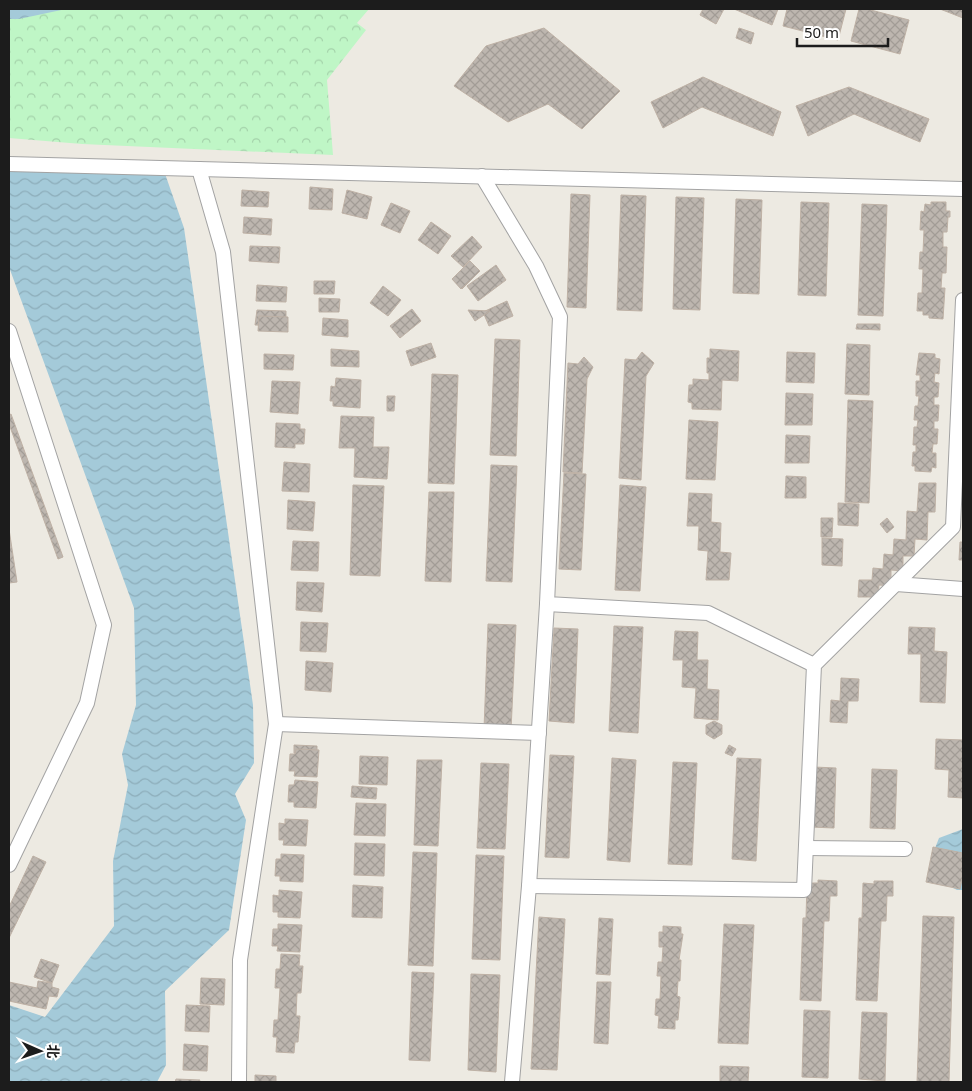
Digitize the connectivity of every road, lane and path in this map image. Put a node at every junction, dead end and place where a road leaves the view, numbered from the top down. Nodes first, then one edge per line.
1 (9, 164) edge
2 (199, 169) junction
3 (482, 176) junction
4 (963, 189) edge
5 (963, 300) edge
6 (9, 331) edge
7 (896, 584) junction
8 (963, 589) edge
9 (547, 604) junction
10 (814, 664) junction
11 (276, 724) junction
12 (539, 733) junction
13 (806, 848) junction
14 (905, 849) dead end
15 (9, 865) edge
16 (529, 886) junction
17 (239, 1082) edge
18 (512, 1082) edge

1 - 2 street
2 - 3 street
2 - 11 street
3 - 4 street
3 - 9 street
5 - 7 street
6 - 15 street
7 - 8 street
7 - 10 street
9 - 10 street
9 - 12 street
10 - 13 street
11 - 12 street
11 - 17 street
12 - 16 street
13 - 14 street
13 - 16 street
16 - 18 street

